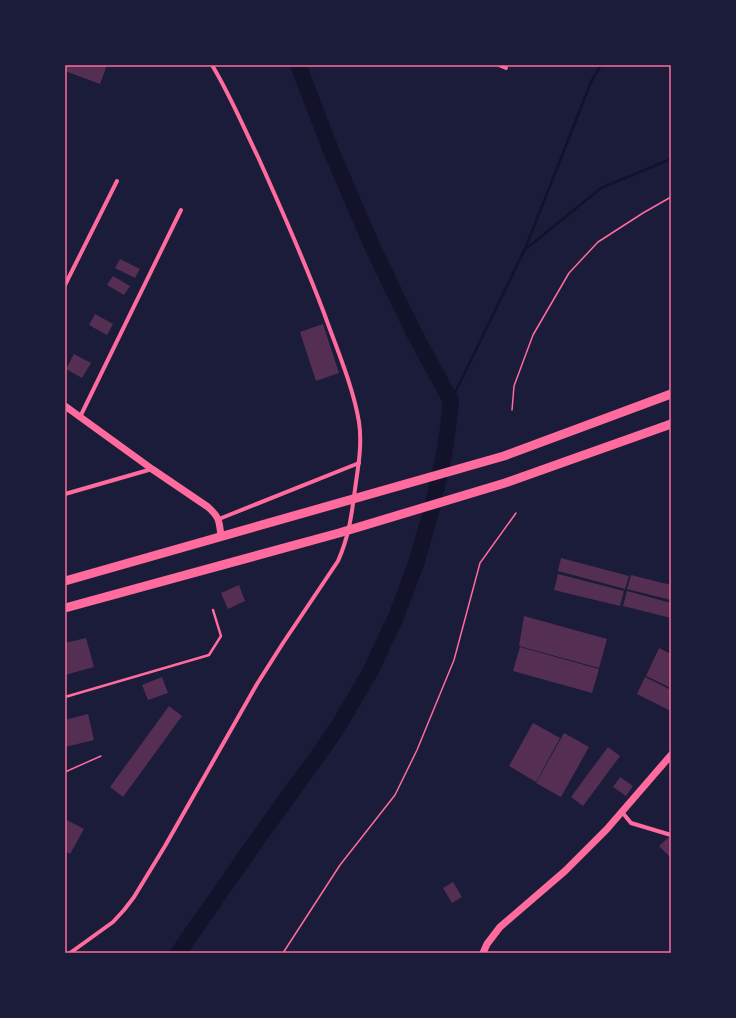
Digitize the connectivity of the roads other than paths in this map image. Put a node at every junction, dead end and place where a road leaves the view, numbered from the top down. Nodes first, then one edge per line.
1 (212, 65) edge
2 (499, 65) edge
3 (506, 68) dead end
4 (117, 181) dead end
5 (181, 210) dead end
6 (65, 285) edge
7 (671, 394) edge
8 (65, 406) edge
9 (80, 417) junction
10 (671, 424) edge
11 (359, 463) junction
12 (152, 469) junction
13 (65, 494) edge
14 (219, 519) junction
15 (221, 536) junction
16 (65, 581) edge
17 (65, 608) edge
18 (213, 610) dead end
19 (65, 697) edge
20 (671, 755) edge
21 (622, 812) junction
22 (671, 836) edge
23 (70, 953) edge
24 (482, 953) edge

1 - 11 street
2 - 3 street
4 - 6 street
5 - 9 street
7 - 15 highway
8 - 9 street
9 - 12 street
10 - 17 highway
11 - 14 street
11 - 23 street
12 - 13 street
12 - 14 street
14 - 15 street
15 - 16 highway
18 - 19 lane
20 - 21 street
21 - 22 street
21 - 24 street

